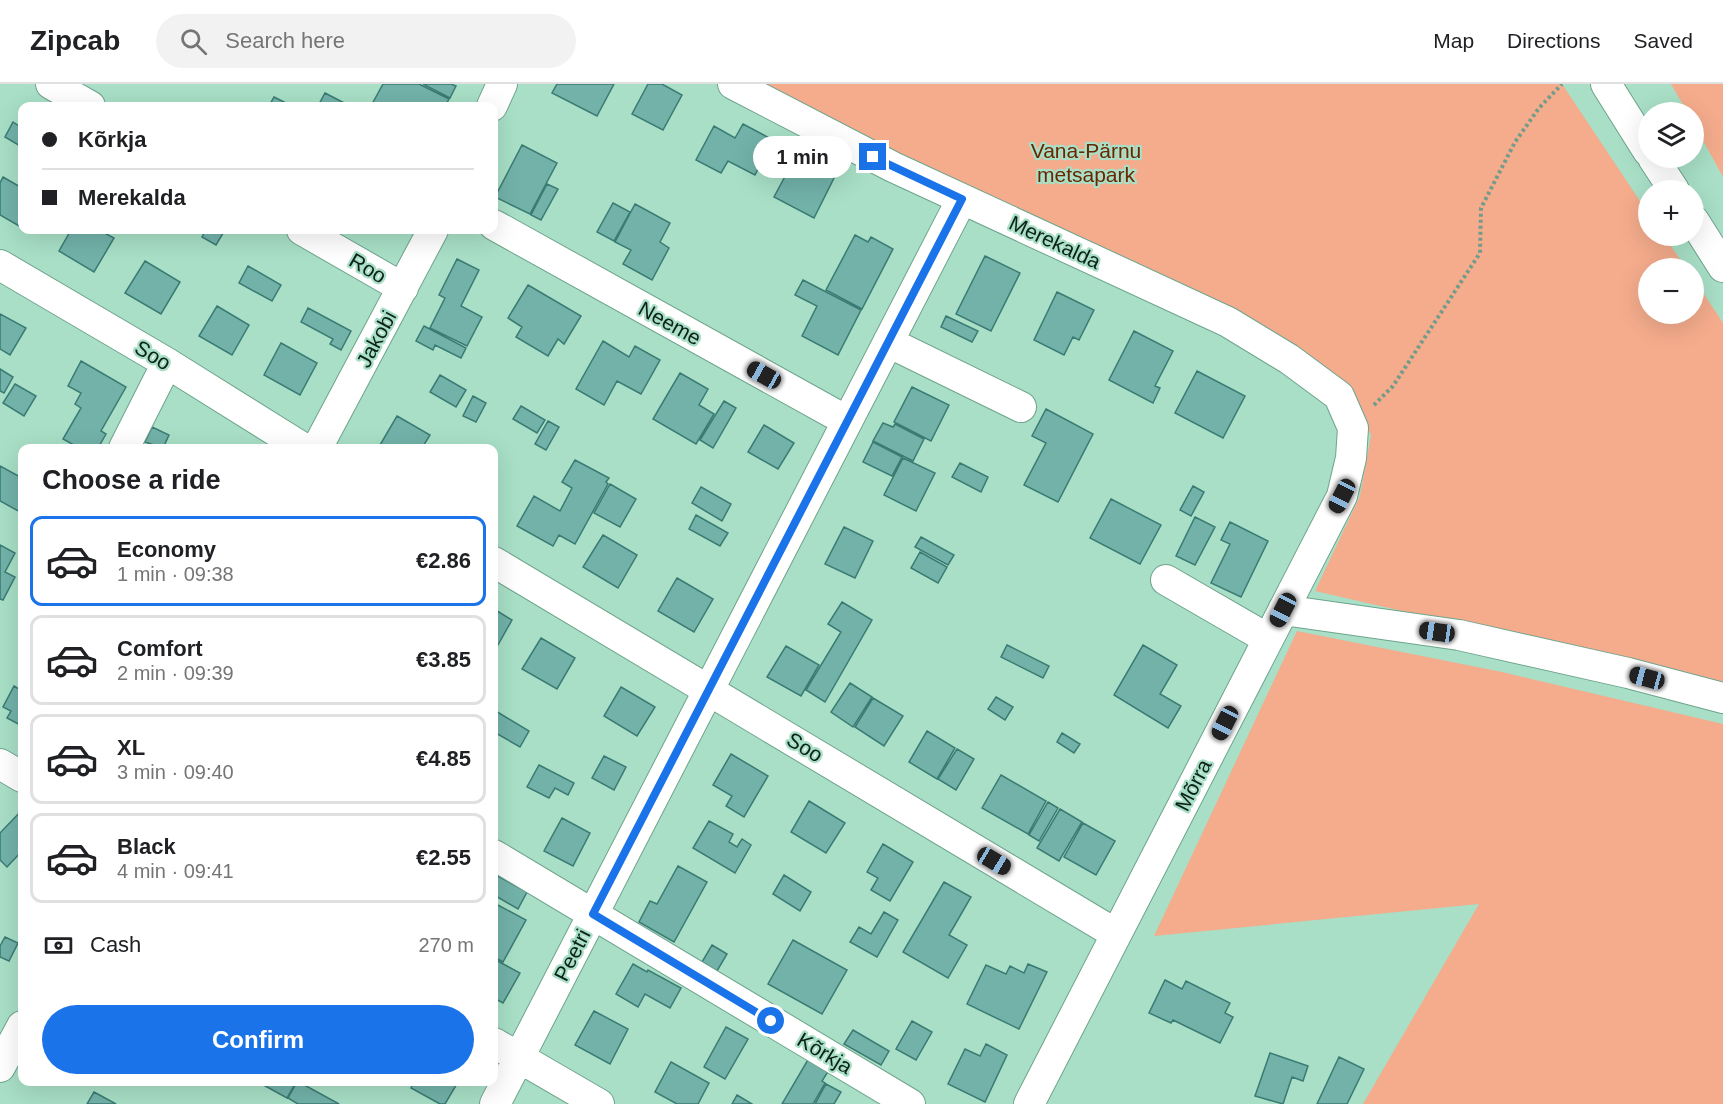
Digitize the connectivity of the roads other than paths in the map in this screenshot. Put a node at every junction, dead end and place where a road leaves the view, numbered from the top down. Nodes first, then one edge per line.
1 (51, 84) edge
2 (502, 84) edge
3 (733, 84) edge
4 (1606, 84) edge
5 (83, 102) edge
6 (494, 102) edge
7 (1638, 135) edge
8 (962, 199) junction
9 (498, 227) edge
10 (309, 234) edge
11 (431, 234) edge
12 (1704, 237) edge
13 (0, 265) edge
14 (1723, 267) edge
15 (403, 288) junction
16 (888, 342) junction
17 (167, 363) junction
18 (1021, 407) dead end
19 (847, 421) junction
20 (1353, 428) joint
21 (126, 444) edge
22 (297, 444) edge
23 (320, 444) edge
24 (498, 564) edge
25 (1166, 580) dead end
26 (1283, 610) junction
27 (1268, 639) junction
28 (709, 689) junction
29 (1723, 698) edge
30 (0, 764) edge
31 (18, 775) edge
32 (498, 857) edge
33 (593, 914) junction
34 (1116, 934) junction
35 (18, 1033) edge
36 (498, 1045) edge
37 (519, 1058) junction
38 (1, 1064) edge
39 (495, 1104) edge
40 (599, 1104) edge
41 (910, 1104) edge
42 (1029, 1104) edge

1 - 5 street
2 - 6 street
3 - 8 street, Merekalda
4 - 7 street
8 - 16 street, Peetri
8 - 20 street, Merekalda
9 - 19 street, Neeme
10 - 15 street, Roo
11 - 15 street, Jakobi
12 - 14 street
13 - 17 street, Soo
15 - 23 street, Jakobi
16 - 18 street
16 - 19 street, Peetri
17 - 21 street
17 - 22 street, Soo
19 - 28 street, Peetri
20 - 26 street, Mõrra
24 - 28 street, Soo
25 - 27 street
26 - 27 street, Mõrra
26 - 29 street
27 - 34 street, Mõrra
28 - 33 street, Peetri
28 - 34 street, Soo
30 - 31 street
32 - 33 street, Kõrkja
33 - 37 street, Peetri
33 - 41 street, Kõrkja
34 - 42 street, Mõrra
35 - 38 street
36 - 37 street
37 - 39 street, Peetri
37 - 40 street

